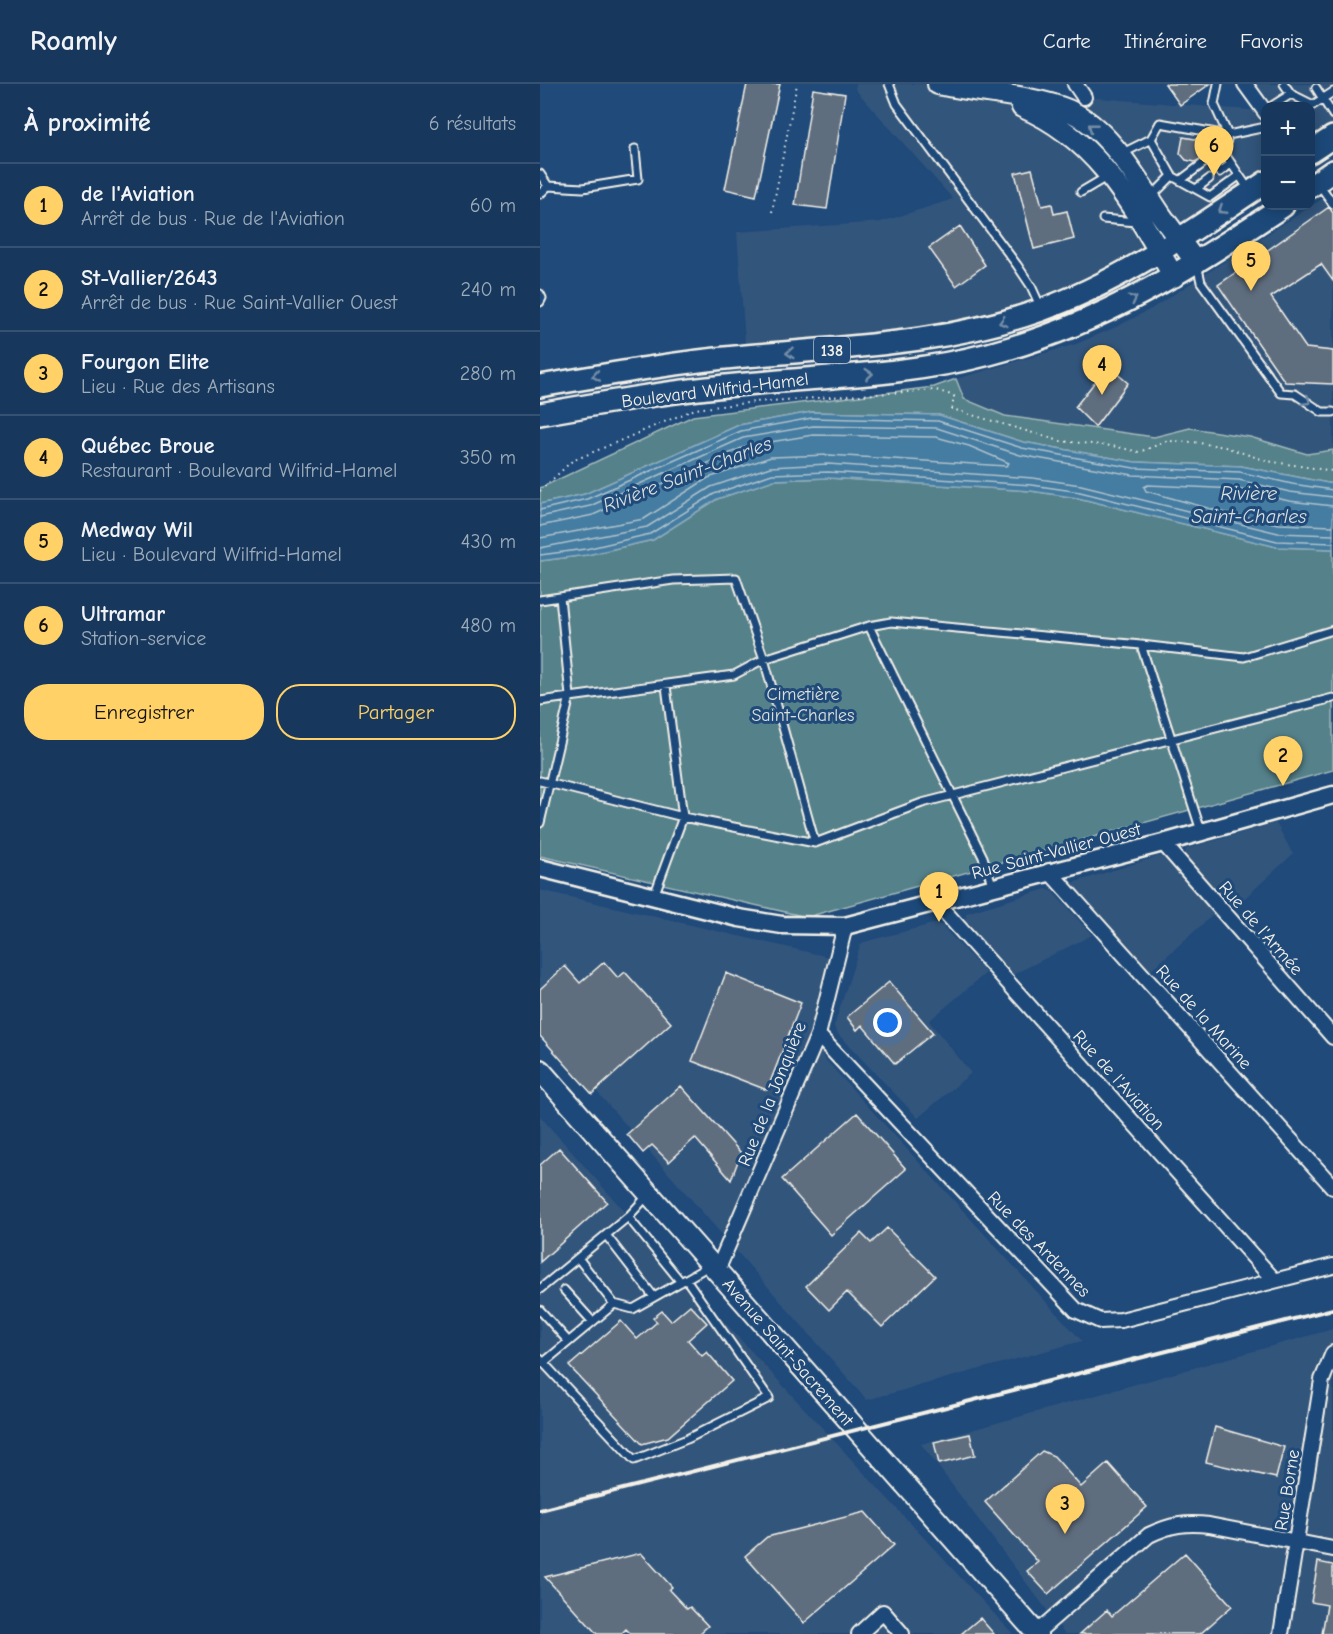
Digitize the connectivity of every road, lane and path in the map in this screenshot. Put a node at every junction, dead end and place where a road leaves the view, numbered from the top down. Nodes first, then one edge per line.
1 (797, 84) edge
2 (889, 84) edge
3 (938, 84) edge
4 (1075, 84) edge
5 (1218, 84) edge
6 (1245, 84) edge
7 (1284, 84) edge
8 (1316, 88) dead end
9 (1333, 92) edge
10 (980, 93) junction
11 (1291, 94) junction
12 (1084, 98) dead end
13 (1322, 99) junction
14 (1279, 102) edge
15 (1261, 103) edge
16 (1333, 115) edge
17 (1261, 128) edge
18 (1228, 135) junction
19 (1333, 137) edge
20 (1150, 139) junction
21 (635, 149) dead end
22 (1315, 149) edge
23 (1224, 153) junction
24 (1119, 155) junction
25 (1231, 164) junction
26 (1220, 172) dead end
27 (540, 174) edge
28 (1110, 174) junction
29 (1172, 176) junction
30 (1181, 180) junction
31 (1209, 180) dead end
32 (1320, 180) edge
33 (1252, 183) edge
34 (548, 186) junction
35 (1196, 189) junction
36 (1081, 192) dead end
37 (540, 194) edge
38 (1149, 198) junction
39 (1333, 204) edge
40 (1277, 210) edge
41 (772, 212) dead end
42 (1102, 219) dead end
43 (1142, 222) junction
44 (1179, 239) junction
45 (1159, 251) junction
46 (1196, 262) junction
47 (1174, 277) junction
48 (540, 294) edge
49 (540, 302) edge
50 (1042, 310) junction
51 (540, 386) edge
52 (1333, 412) edge
53 (540, 414) edge
54 (1333, 471) edge
55 (540, 491) edge
56 (560, 597) junction
57 (540, 600) edge
58 (869, 626) junction
59 (1333, 630) edge
60 (1141, 645) junction
61 (764, 658) junction
62 (666, 686) junction
63 (570, 696) junction
64 (1333, 698) edge
65 (540, 701) edge
66 (1171, 740) junction
67 (540, 781) edge
68 (549, 783) junction
69 (951, 795) junction
70 (1333, 795) edge
71 (683, 817) junction
72 (540, 823) edge
73 (1201, 832) junction
74 (815, 843) junction
75 (1163, 843) junction
76 (540, 868) edge
77 (1048, 872) junction
78 (993, 887) junction
79 (654, 896) junction
80 (937, 903) junction
81 (845, 926) junction
82 (818, 1035) junction
83 (1333, 1037) edge
84 (540, 1070) edge
85 (1333, 1187) edge
86 (649, 1194) junction
87 (628, 1217) junction
88 (606, 1235) junction
89 (578, 1258) junction
90 (1333, 1266) edge
91 (714, 1268) junction
92 (1274, 1280) junction
93 (683, 1281) junction
94 (540, 1289) edge
95 (564, 1290) dead end
96 (654, 1298) junction
97 (614, 1304) junction
98 (540, 1310) edge
99 (592, 1321) junction
100 (568, 1341) junction
101 (1333, 1353) edge
102 (542, 1361) edge
103 (1297, 1543) junction
104 (1333, 1549) edge
105 (859, 1634) edge
106 (902, 1634) edge
107 (1036, 1634) edge
108 (1281, 1634) edge

1 - 41 path
2 - 50 lane
3 - 10 main road
4 - 12 street
5 - 18 lane
6 - 15 street
7 - 11 lane
8 - 13 lane
9 - 13 lane
24 -> 10 main road
10 - 28 main road
11 - 13 lane
11 - 14 lane
13 - 16 lane
17 - 18 lane
18 - 20 lane
18 - 23 lane
19 - 22 main road
20 - 24 lane
20 - 29 lane
21 - 34 lane
23 - 25 lane
23 - 30 lane
24 - 38 main road
25 - 26 lane
25 - 33 lane
27 - 34 lane
28 - 36 lane
28 - 43 main road
29 - 30 lane
29 - 38 lane
30 - 35 lane
31 - 35 lane
32 - 39 lane
33 - 35 lane
33 -> 44 main road, Boulevard Wilfrid-Hamel / 138
34 - 37 lane
38 - 44 main road
40 - 46 main road, Boulevard Wilfrid-Hamel / 138
42 - 43 lane
43 - 45 main road
44 - 45 main road, Boulevard Wilfrid-Hamel / 138
44 - 46 main road
45 - 47 main road
45 - 50 main road, Boulevard Wilfrid-Hamel / 138
46 - 47 main road, Boulevard Wilfrid-Hamel / 138
46 -> 52 lane
53 -> 47 main road, Boulevard Wilfrid-Hamel / 138
48 - 49 lane
50 -> 51 main road, Boulevard Wilfrid-Hamel / 138
54 - 55 path
56 - 57 lane
56 - 61 lane
56 - 63 lane
58 - 60 lane
58 - 61 lane
58 - 69 lane
59 - 60 lane
60 - 66 lane
61 - 62 lane
61 - 74 lane
62 - 63 lane
62 - 71 lane
63 - 65 lane
63 - 68 lane
64 - 66 lane
66 - 69 lane
66 - 73 lane
67 - 68 lane
68 - 71 lane
68 - 72 lane
69 - 74 lane
69 - 78 lane
70 - 73 street, Rue Saint-Vallier Ouest
71 - 74 lane
71 - 79 lane
73 - 75 street, Rue Saint-Vallier Ouest
75 - 77 street, Rue Saint-Vallier Ouest
75 - 83 street, Rue de l'Armée
76 - 79 street, Rue Saint-Vallier Ouest
77 - 78 street, Rue Saint-Vallier Ouest
77 - 85 street, Rue de la Marine
78 - 80 street, Rue Saint-Vallier Ouest
79 - 81 street, Rue Saint-Vallier Ouest
80 - 81 street, Rue Saint-Vallier Ouest
80 - 92 street, Rue de l'Aviation
81 - 82 street, Rue de la Jonquière
82 - 91 street, Rue de la Jonquière
82 - 92 street, Rue des Ardennes
84 - 86 main road, Avenue Saint-Sacrement
86 - 87 lane
86 - 91 main road, Avenue Saint-Sacrement
87 - 88 lane
87 - 93 lane
88 - 89 lane
88 - 96 lane
89 - 94 lane
89 - 97 lane
90 - 92 street, Rue des Ardennes
91 - 93 lane
91 - 107 main road, Avenue Saint-Sacrement
93 - 96 lane
93 - 102 lane
95 - 99 lane
96 - 97 lane
97 - 99 lane
98 - 100 lane
99 - 100 lane
100 - 102 lane
101 - 103 street, Rue Borne
103 - 104 street
103 - 107 street
103 - 108 street, Rue Borne
105 - 106 street

